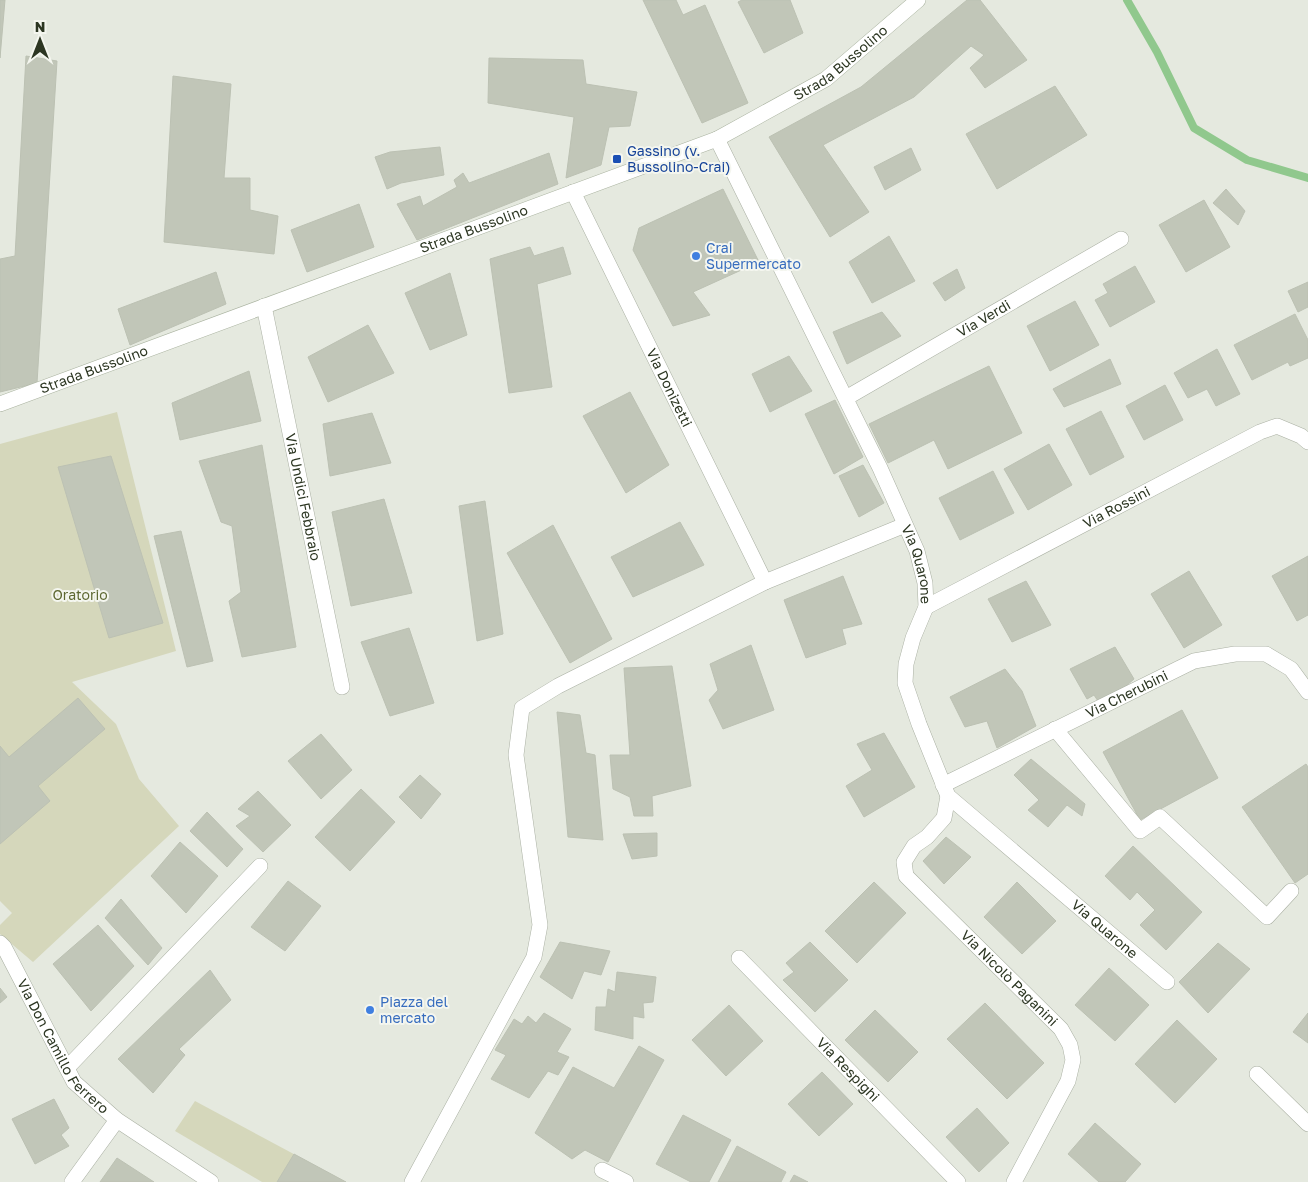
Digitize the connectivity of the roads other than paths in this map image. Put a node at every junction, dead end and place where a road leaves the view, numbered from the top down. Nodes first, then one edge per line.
1 (918, 0) edge
2 (717, 139) junction
3 (573, 192) junction
4 (1121, 239) dead end
5 (264, 306) junction
6 (846, 398) junction
7 (0, 404) edge
8 (1308, 442) edge
9 (905, 525) junction
10 (765, 582) junction
11 (926, 607) junction
12 (342, 687) dead end
13 (1308, 692) edge
14 (1055, 730) junction
15 (945, 790) junction
16 (260, 866) dead end
17 (1291, 891) dead end
18 (0, 943) edge
19 (739, 958) dead end
20 (1167, 982) dead end
21 (67, 1068) junction
22 (1257, 1074) dead end
23 (117, 1120) junction
24 (1308, 1124) edge
25 (602, 1170) dead end
26 (72, 1182) edge
27 (211, 1182) edge
28 (412, 1182) edge
29 (626, 1182) edge
30 (958, 1182) edge
31 (1014, 1182) edge

1 - 2 street, Strada Bussolino
2 - 3 street, Strada Bussolino
2 - 6 street, Via Quarone
3 - 5 street, Strada Bussolino
3 - 10 street, Via Donizetti
4 - 6 street, Via Verdi
5 - 7 street, Strada Bussolino
5 - 12 street, Via Undici Febbraio
6 - 9 street, Via Quarone
8 - 11 street, Via Rossini
9 - 10 street
9 - 11 street, Via Quarone
10 - 28 street
11 - 15 street, Via Quarone
13 - 14 street, Via Cherubini
14 - 15 street, Via Cherubini
14 - 17 street
15 - 20 street, Via Quarone
15 - 31 street, Via Nicolò Paganini
16 - 21 street
18 - 21 street, Via Don Camillo Ferrero
19 - 30 street, Via Respighi
21 - 23 street, Via Don Camillo Ferrero
22 - 24 street
23 - 26 street
23 - 27 street, Via Don Camillo Ferrero
25 - 29 street

